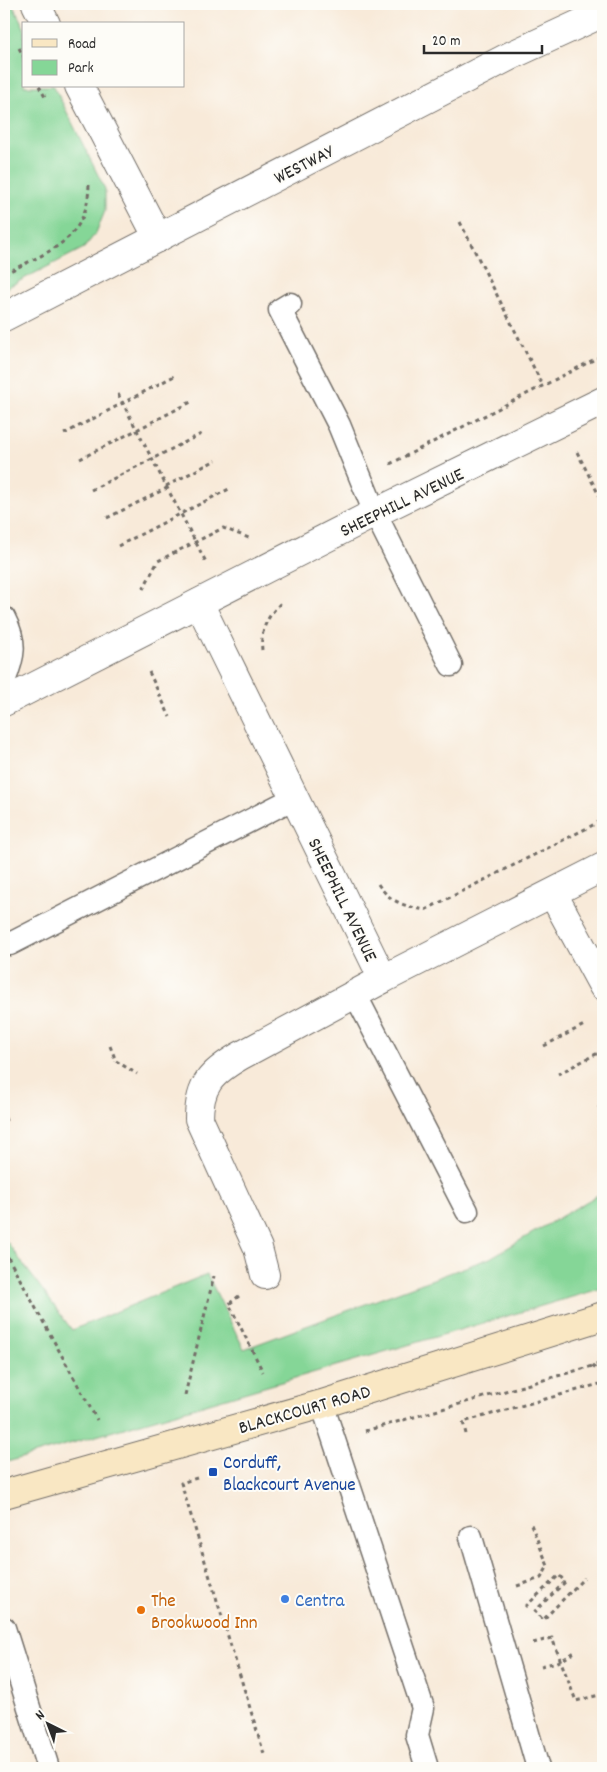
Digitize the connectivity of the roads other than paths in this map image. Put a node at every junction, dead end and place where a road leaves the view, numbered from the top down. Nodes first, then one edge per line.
1 (36, 4) edge
2 (603, 13) edge
3 (45, 22) edge
4 (80, 88) edge
5 (158, 238) junction
6 (290, 304) dead end
7 (4, 317) edge
8 (603, 401) edge
9 (375, 513) junction
10 (211, 597) junction
11 (4, 618) edge
12 (451, 665) dead end
13 (4, 681) edge
14 (4, 702) edge
15 (294, 798) junction
16 (603, 867) edge
17 (553, 894) junction
18 (10, 944) dead end
19 (383, 980) junction
20 (603, 986) edge
21 (355, 994) junction
22 (467, 1212) dead end
23 (265, 1275) road end
24 (603, 1316) edge
25 (322, 1404) junction
26 (4, 1494) edge
27 (471, 1537) dead end
28 (4, 1628) edge
29 (48, 1768) edge
30 (427, 1768) edge
31 (538, 1768) edge

1 - 3 street
2 - 5 street, WESTWAY
4 - 5 street
5 - 7 street, WESTWAY
6 - 9 lane
8 - 9 street, SHEEPHILL AVENUE
9 - 10 street, SHEEPHILL AVENUE
9 - 12 lane
10 - 14 street, SHEEPHILL AVENUE
10 - 15 street, SHEEPHILL AVENUE
11 - 13 lane
15 - 18 lane
15 - 19 street, SHEEPHILL AVENUE
16 - 17 street, SHEEPHILL AVENUE
17 - 19 street, SHEEPHILL AVENUE
17 - 20 street
19 - 21 street, SHEEPHILL AVENUE
21 - 22 lane
21 - 23 street, SHEEPHILL AVENUE
24 - 25 street, BLACKCOURT ROAD
25 - 26 street, BLACKCOURT ROAD
25 - 30 lane
27 - 31 lane
28 - 29 lane

